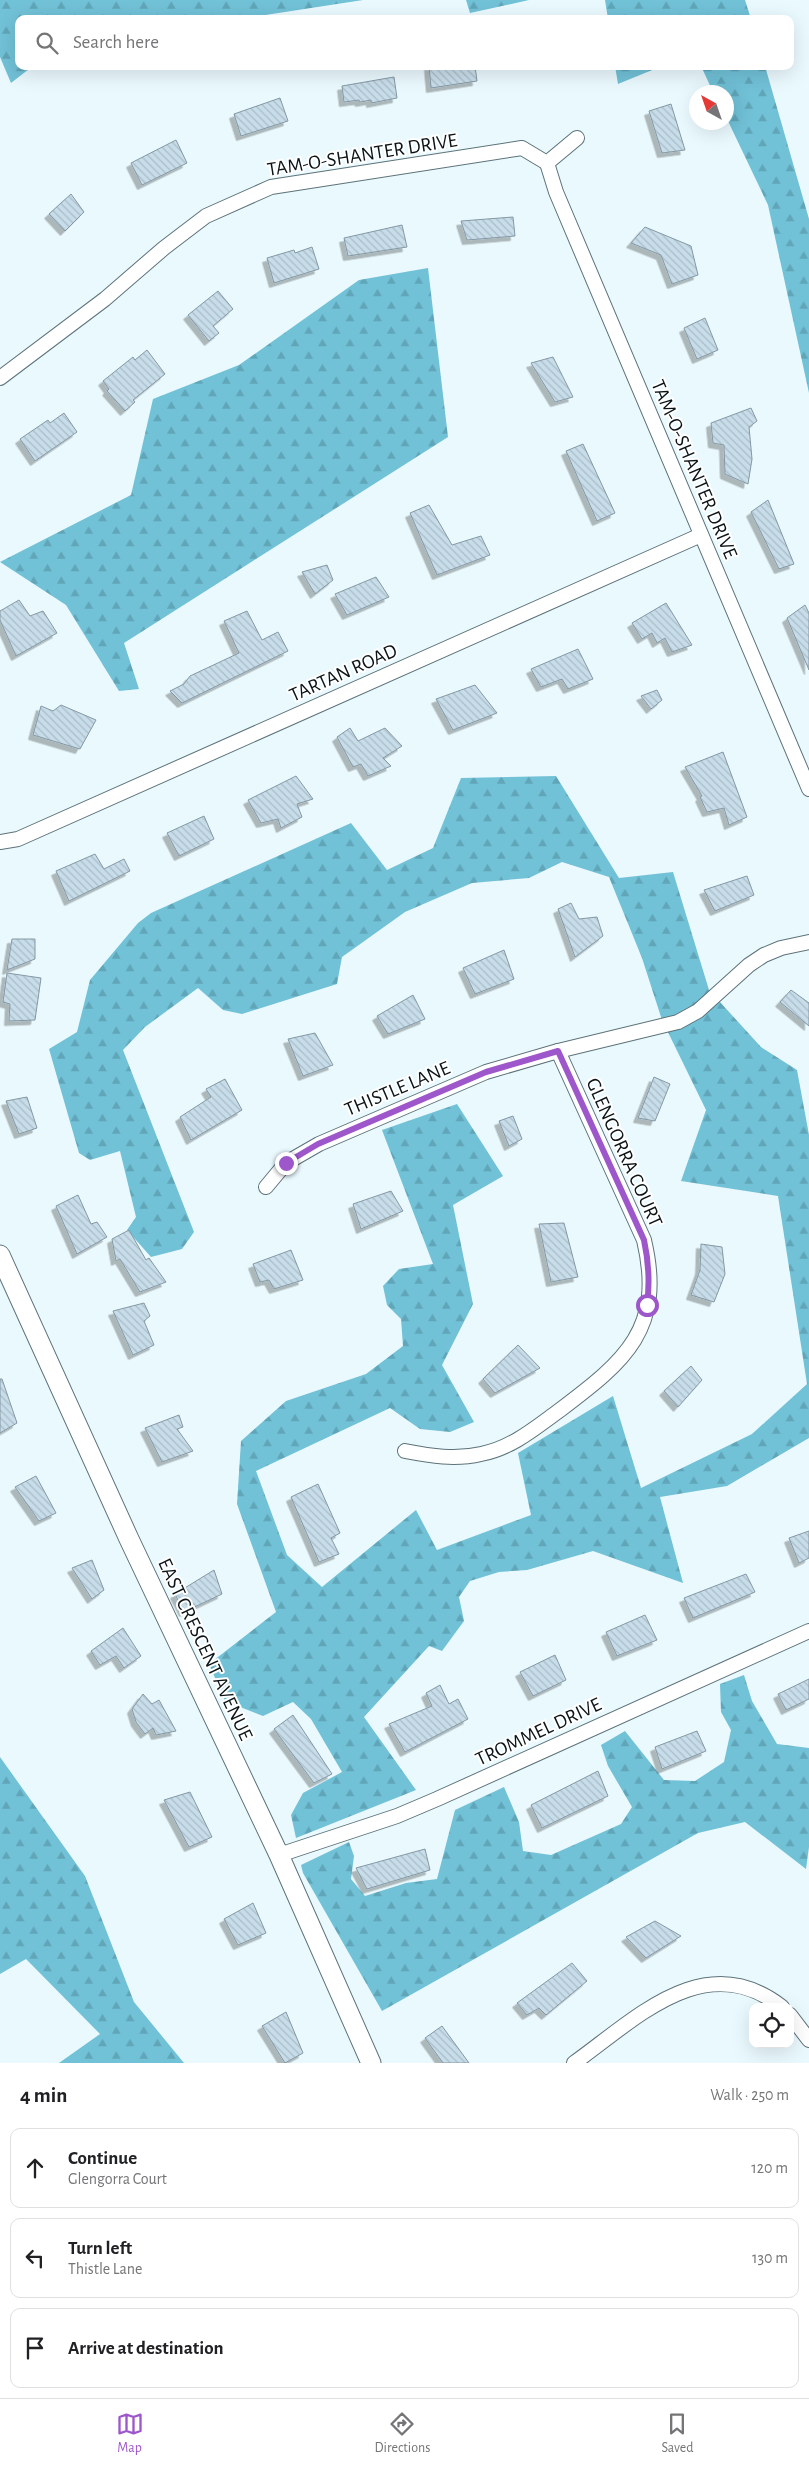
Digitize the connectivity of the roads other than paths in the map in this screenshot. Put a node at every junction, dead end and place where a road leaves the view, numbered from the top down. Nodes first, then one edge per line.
1 (577, 138) dead end
2 (547, 163) junction
3 (0, 378) edge
4 (701, 535) junction
5 (809, 789) edge
6 (0, 842) edge
7 (809, 942) edge
8 (558, 1051) junction
9 (266, 1187) dead end
10 (0, 1255) edge
11 (406, 1451) dead end
12 (809, 1631) edge
13 (278, 1855) junction
14 (775, 2003) edge
15 (794, 2020) edge
16 (809, 2040) edge
17 (372, 2063) edge
18 (574, 2063) edge

1 - 2 street
2 - 3 street, TAM-O-SHANTER DRIVE
2 - 4 street, TAM-O-SHANTER DRIVE
4 - 5 street, TAM-O-SHANTER DRIVE
4 - 6 street, TARTAN ROAD
7 - 8 street
8 - 9 street, THISTLE LANE
8 - 11 street, GLENGORRA COURT
10 - 13 street, EAST CRESCENT AVENUE
12 - 13 street, TROMMEL DRIVE
13 - 17 street, EAST CRESCENT AVENUE
14 - 18 street
15 - 16 street

